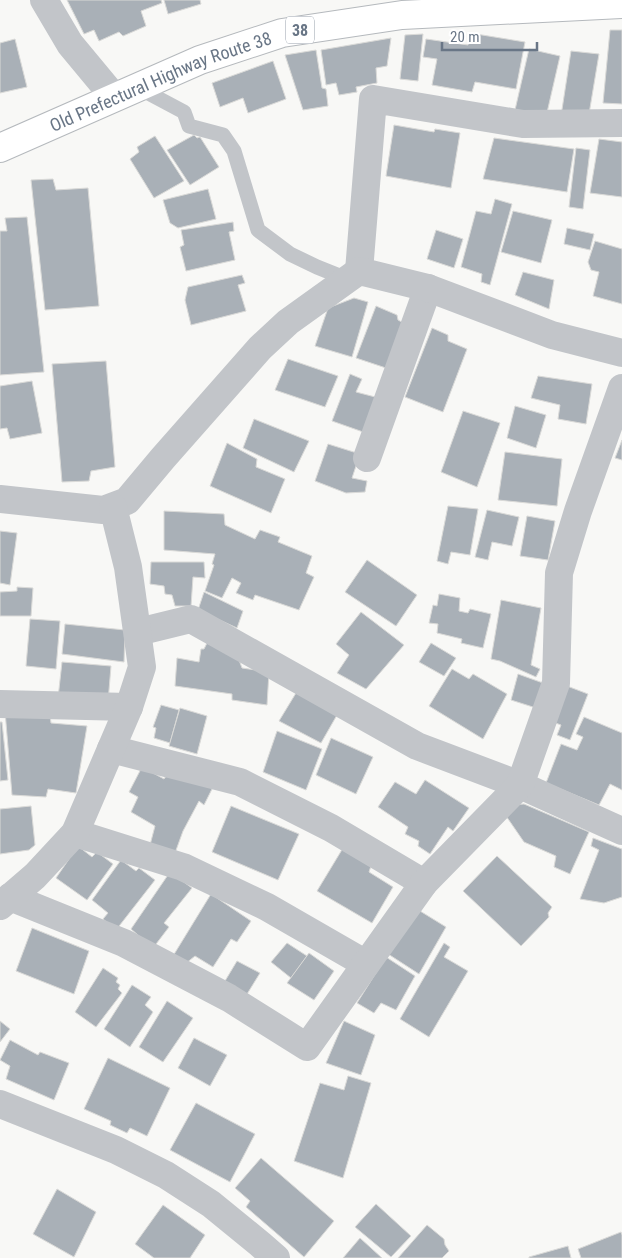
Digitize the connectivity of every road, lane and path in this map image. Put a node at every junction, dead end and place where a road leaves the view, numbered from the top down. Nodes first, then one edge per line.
1 (44, 0) edge
2 (622, 4) edge
3 (126, 92) junction
4 (622, 123) edge
5 (0, 148) edge
6 (353, 275) junction
7 (428, 288) junction
8 (622, 353) edge
9 (622, 388) edge
10 (366, 458) dead end
11 (0, 499) edge
12 (113, 507) junction
13 (138, 632) junction
14 (0, 704) edge
15 (129, 707) junction
16 (111, 749) junction
17 (520, 785) junction
18 (622, 831) edge
19 (75, 833) junction
20 (424, 883) junction
21 (5, 902) edge
22 (366, 964) junction
23 (0, 1104) edge
24 (276, 1258) edge

1 - 3 street
2 - 3 main road, Old Prefectural Highway Route 38 / 38
3 - 5 main road, Old Prefectural Highway Route 38 / 38
3 - 6 lane
4 - 6 street
6 - 7 street
6 - 12 street
7 - 8 street
7 - 10 street
9 - 17 street
11 - 12 street
12 - 13 street
13 - 15 street
13 - 17 street
14 - 15 street
15 - 16 street
16 - 19 street
16 - 20 street
17 - 18 street
17 - 20 street
19 - 21 street
19 - 22 street
20 - 22 street
21 - 22 street
23 - 24 street

